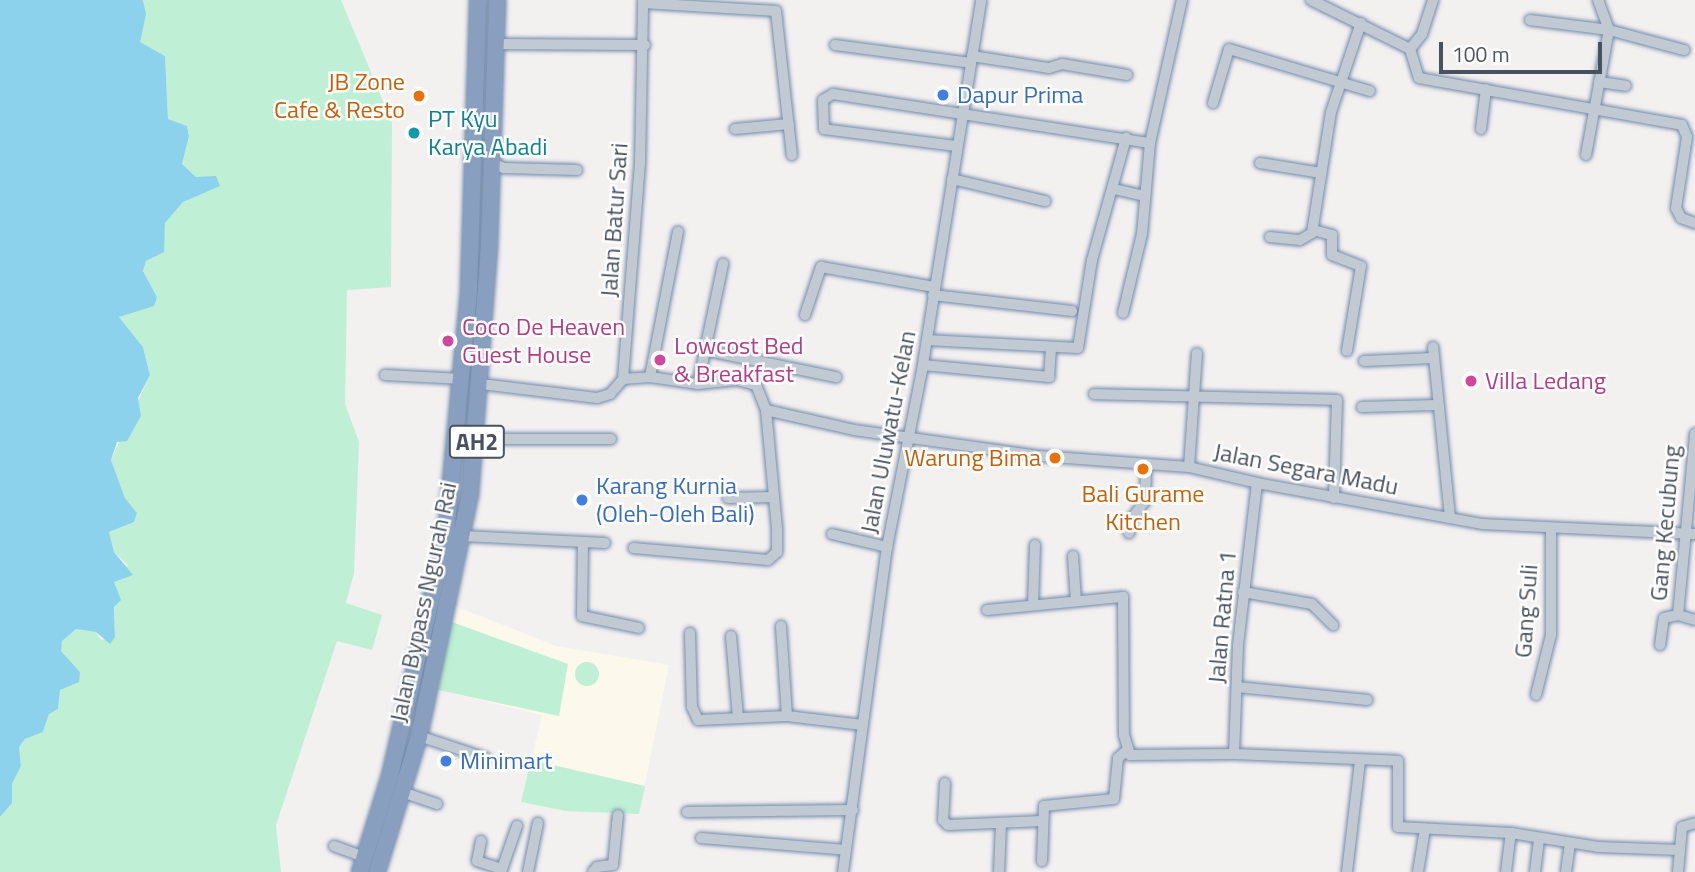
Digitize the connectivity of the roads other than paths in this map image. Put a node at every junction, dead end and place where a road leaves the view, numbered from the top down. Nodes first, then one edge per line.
1 (478, 0) edge
2 (498, 0) edge
3 (981, 0) edge
4 (1182, 0) edge
5 (1311, 0) edge
6 (1433, 0) edge
7 (1598, 0) edge
8 (643, 2) edge
9 (1329, 5) edge
10 (1530, 20) dead end
11 (1361, 23) junction
12 (1609, 30) junction
13 (496, 44) junction
14 (835, 45) dead end
15 (645, 46) junction
16 (1410, 49) junction
17 (1684, 50) dead end
18 (972, 59) junction
19 (1127, 75) dead end
20 (1340, 82) junction
21 (1599, 82) junction
22 (1626, 86) dead end
23 (1486, 89) junction
24 (1370, 91) dead end
25 (1213, 103) dead end
26 (1593, 109) junction
27 (961, 115) junction
28 (789, 124) junction
29 (735, 129) dead end
30 (1481, 129) dead end
31 (1126, 138) junction
32 (1150, 143) junction
33 (956, 146) junction
34 (792, 155) dead end
35 (1586, 155) dead end
36 (492, 163) junction
37 (1260, 163) dead end
38 (577, 170) dead end
39 (1321, 173) junction
40 (952, 179) junction
41 (1114, 189) junction
42 (1145, 196) junction
43 (1045, 201) dead end
44 (1695, 223) edge
45 (1313, 230) junction
46 (678, 232) dead end
47 (1270, 237) dead end
48 (723, 264) dead end
49 (934, 291) junction
50 (1072, 311) dead end
51 (1123, 313) dead end
52 (806, 314) dead end
53 (927, 340) junction
54 (1051, 347) junction
55 (704, 350) junction
56 (1347, 352) dead end
57 (1197, 354) dead end
58 (1364, 361) dead end
59 (923, 365) junction
60 (385, 375) dead end
61 (650, 377) junction
62 (836, 377) dead end
63 (463, 379) junction
64 (623, 379) junction
65 (481, 384) junction
66 (698, 384) junction
67 (1094, 394) dead end
68 (1196, 394) junction
69 (1437, 405) junction
70 (1363, 407) dead end
71 (766, 410) junction
72 (1695, 434) edge
73 (909, 436) junction
74 (477, 439) junction
75 (611, 439) dead end
76 (1146, 464) junction
77 (1189, 467) junction
78 (1257, 483) junction
79 (774, 497) junction
80 (728, 498) dead end
81 (1334, 498) junction
82 (1450, 518) junction
83 (1551, 529) junction
84 (1129, 533) dead end
85 (1690, 533) edge
86 (832, 534) dead end
87 (463, 536) junction
88 (583, 542) junction
89 (605, 543) dead end
90 (1035, 545) dead end
91 (887, 547) junction
92 (634, 548) dead end
93 (1073, 556) dead end
94 (1243, 592) junction
95 (1076, 601) junction
96 (1034, 606) junction
97 (987, 610) dead end
98 (1678, 615) junction
99 (1695, 620) edge
100 (1333, 625) dead end
101 (781, 626) dead end
102 (639, 628) dead end
103 (690, 633) dead end
104 (731, 636) dead end
105 (1660, 645) dead end
106 (1237, 687) junction
107 (1536, 695) dead end
108 (1367, 700) dead end
109 (787, 716) junction
110 (738, 718) junction
111 (862, 725) junction
112 (419, 736) junction
113 (1126, 751) junction
114 (1234, 754) junction
115 (485, 758) dead end
116 (1360, 761) junction
117 (945, 783) dead end
118 (402, 792) junction
119 (437, 804) dead end
120 (853, 810) junction
121 (687, 812) dead end
122 (618, 815) dead end
123 (1042, 821) junction
124 (538, 823) dead end
125 (1695, 823) edge
126 (1001, 824) junction
127 (517, 826) dead end
128 (1425, 828) junction
129 (1511, 834) junction
130 (701, 838) dead end
131 (1539, 839) junction
132 (481, 841) dead end
133 (1570, 845) junction
134 (334, 846) dead end
135 (846, 850) junction
136 (1680, 850) junction
137 (1042, 861) dead end
138 (362, 864) edge
139 (501, 870) edge
140 (377, 872) edge
141 (528, 872) edge
142 (593, 872) edge
143 (843, 872) edge
144 (999, 872) edge
145 (1347, 872) edge
146 (1418, 872) edge
147 (1506, 872) edge
148 (1535, 872) edge
149 (1566, 872) edge
150 (1678, 872) edge

1 - 63 highway, Jalan Bypass Ngurah Rai / AH2
2 - 13 highway, Jalan Bypass Ngurah Rai / AH2
3 - 18 street, Jalan Uluwatu-Kelan
4 - 32 street
5 - 9 street
6 - 16 street
7 - 12 street
8 - 15 street, Jalan Batur Sari
8 - 28 street
9 - 11 street
10 - 12 street
11 - 16 street
11 - 20 street
12 - 17 street
12 - 21 street
13 - 15 street
13 - 36 highway, Jalan Bypass Ngurah Rai / AH2
14 - 18 street
15 - 64 street, Jalan Batur Sari
16 - 23 street
18 - 19 street
18 - 27 street, Jalan Uluwatu-Kelan
20 - 24 street
20 - 25 street
20 - 39 street
21 - 22 street
21 - 26 street
23 - 26 street
23 - 30 street
26 - 35 street
26 - 44 street
27 - 31 street
27 - 33 street, Jalan Uluwatu-Kelan
27 - 33 street
28 - 29 street
28 - 34 street
31 - 32 street
31 - 41 street
32 - 42 street
33 - 40 street, Jalan Uluwatu-Kelan
36 - 38 street
36 - 65 highway, Jalan Bypass Ngurah Rai / AH2
37 - 39 street
39 - 45 street
40 - 43 street
40 - 49 street, Jalan Uluwatu-Kelan
41 - 42 street
41 - 54 street
42 - 51 street
45 - 47 street
45 - 56 street
46 - 61 street
48 - 55 street
49 - 50 street
49 - 52 street
49 - 53 street, Jalan Uluwatu-Kelan
53 - 54 street
53 - 59 street, Jalan Uluwatu-Kelan
54 - 59 street
55 - 62 street
55 - 66 street
57 - 68 street
58 - 69 street
59 - 73 street, Jalan Uluwatu-Kelan
60 - 63 street
61 - 64 street
61 - 66 street
63 - 138 highway, Jalan Bypass Ngurah Rai / AH2
64 - 65 street
65 - 74 highway, Jalan Bypass Ngurah Rai / AH2
66 - 71 street
67 - 68 street
68 - 77 street
68 - 81 street
69 - 70 street
69 - 82 street
71 - 73 street
71 - 79 street
72 - 85 street, Gang Kecubung
73 - 76 street, Jalan Segara Madu
73 - 91 street, Jalan Uluwatu-Kelan
74 - 75 street
74 - 87 highway, Jalan Bypass Ngurah Rai / AH2
76 - 77 street, Jalan Segara Madu
76 - 84 street
77 - 78 street, Jalan Segara Madu
78 - 81 street, Jalan Segara Madu
78 - 94 street, Jalan Ratna 1
79 - 80 street
79 - 92 street
81 - 82 street, Jalan Segara Madu
82 - 83 street, Jalan Segara Madu
83 - 85 street, Jalan Segara Madu
83 - 107 street, Gang Suli
85 - 98 street, Gang Kecubung
86 - 91 street
87 - 88 street
87 - 112 highway, Jalan Bypass Ngurah Rai / AH2
88 - 89 street
88 - 102 street
90 - 96 street
91 - 111 street, Jalan Uluwatu-Kelan
93 - 95 street
94 - 100 street
94 - 106 street, Jalan Ratna 1
95 - 96 street
95 - 113 street
96 - 97 street
98 - 99 street
98 - 105 street
101 - 109 street
103 - 110 street
104 - 110 street
106 - 108 street
106 - 114 street, Jalan Ratna 1
109 - 110 street
109 - 111 street
111 - 120 street, Jalan Uluwatu-Kelan
112 - 115 street
112 - 118 highway, Jalan Bypass Ngurah Rai / AH2
113 - 114 street
113 - 123 street
114 - 116 street
116 - 128 street
116 - 145 street
117 - 126 street
118 - 119 street
118 - 140 highway, Jalan Bypass Ngurah Rai / AH2
120 - 121 street
120 - 135 street, Jalan Uluwatu-Kelan
122 - 142 street
123 - 126 street
123 - 137 street
124 - 141 street
125 - 136 street
126 - 144 street
127 - 139 street
128 - 129 street
128 - 146 street
129 - 131 street
129 - 147 street
130 - 135 street
131 - 133 street
131 - 148 street
132 - 139 street
133 - 136 street
133 - 149 street
134 - 138 street
135 - 143 street, Jalan Uluwatu-Kelan
136 - 150 street

